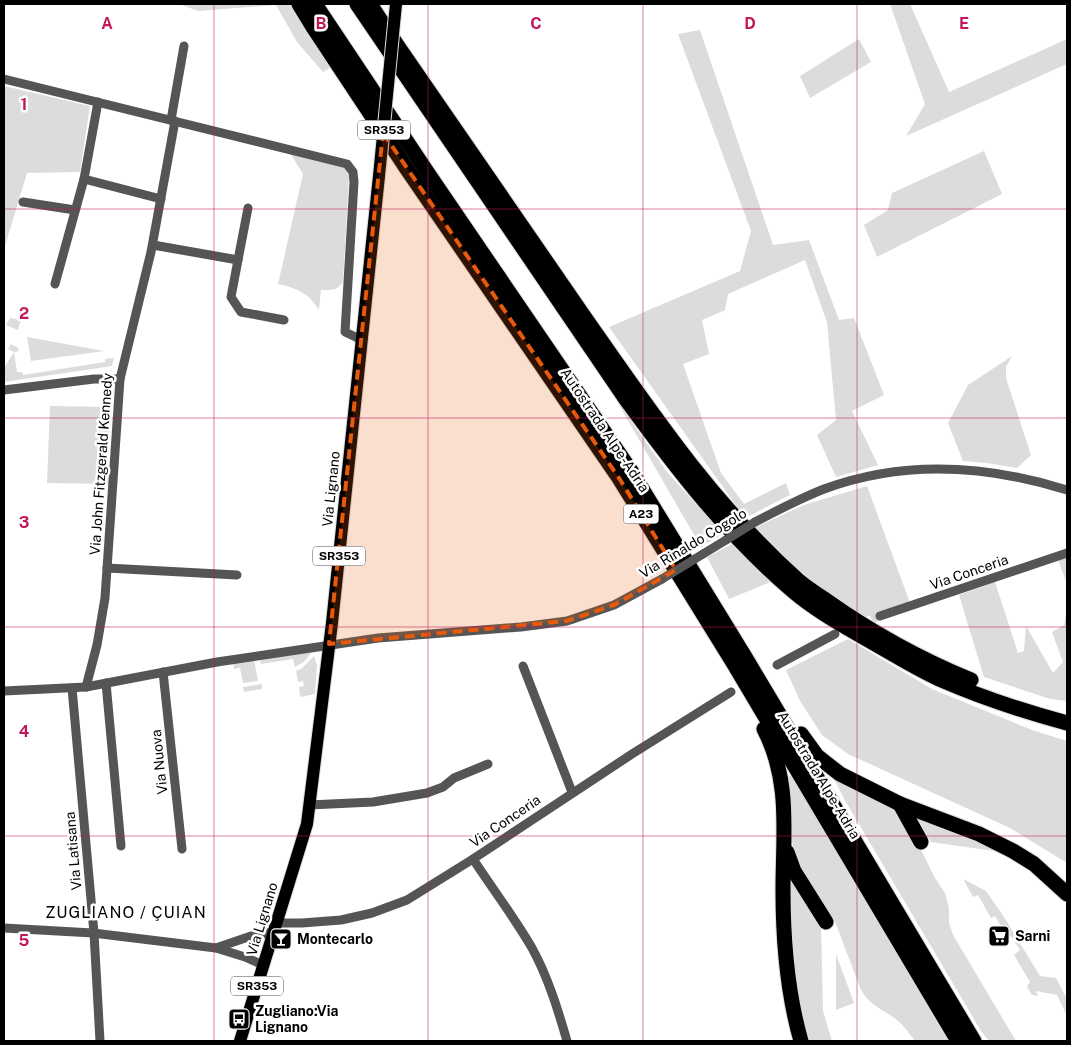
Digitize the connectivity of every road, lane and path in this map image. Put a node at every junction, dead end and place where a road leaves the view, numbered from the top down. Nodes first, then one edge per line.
1 (299, 4) edge
2 (315, 4) edge
3 (357, 4) edge
4 (370, 4) edge
5 (396, 4) edge
6 (184, 46) dead end
7 (4, 79) edge
8 (98, 102) junction
9 (173, 121) junction
10 (84, 179) junction
11 (161, 200) junction
12 (23, 202) dead end
13 (248, 208) dead end
14 (75, 210) junction
15 (152, 245) junction
16 (238, 260) junction
17 (55, 284) dead end
18 (284, 320) dead end
19 (362, 340) junction
20 (120, 379) junction
21 (4, 390) edge
22 (1067, 490) edge
23 (1067, 553) edge
24 (107, 568) junction
25 (237, 575) dead end
26 (880, 616) tunnel mouth
27 (835, 634) dead end
28 (329, 644) junction
29 (740, 661) junction
30 (777, 665) dead end
31 (523, 666) dead end
32 (163, 672) junction
33 (106, 683) junction
34 (86, 687) junction
35 (72, 688) junction
36 (4, 692) edge
37 (731, 692) dead end
38 (1067, 713) edge
39 (1067, 724) edge
40 (488, 764) dead end
41 (572, 792) junction
42 (900, 804) junction
43 (309, 805) junction
44 (921, 842) dead end
45 (784, 843) junction
46 (121, 846) dead end
47 (182, 850) dead end
48 (473, 859) junction
49 (1067, 894) edge
50 (826, 922) dead end
51 (275, 927) junction
52 (4, 928) edge
53 (94, 933) junction
54 (216, 948) junction
55 (263, 965) junction
56 (100, 1041) edge
57 (240, 1041) edge
58 (567, 1041) edge
59 (801, 1041) edge
60 (958, 1041) edge
61 (974, 1041) edge

1 - 29 highway, Autostrada Alpe-Adria / A23
2 - 29 highway, Autostrada Alpe-Adria / A23
3 - 39 highway
4 - 38 highway
5 - 19 main road, Via Lignano / SR353, bridge
6 - 9 street, Via John Fitzgerald Kennedy
7 - 8 street
8 - 9 street
8 - 10 street
9 - 11 street, Via John Fitzgerald Kennedy
9 - 19 street
10 - 11 street
10 - 14 street
11 - 15 street, Via John Fitzgerald Kennedy
12 - 14 street
13 - 16 street
14 - 17 street
15 - 16 street
15 - 20 street, Via John Fitzgerald Kennedy
16 - 18 street
19 - 28 main road, Via Lignano / SR353
20 - 21 street
20 - 24 street, Via John Fitzgerald Kennedy
22 - 28 street, Via Rinaldo Cogolo, bridge
23 - 26 street, Via Conceria
24 - 25 street
24 - 34 street, Via John Fitzgerald Kennedy
27 - 30 street
28 - 32 street
28 - 43 main road, Via Lignano / SR353
29 - 42 highway, A23
29 - 45 highway, A23
29 - 60 highway, Autostrada Alpe-Adria / A23
29 - 61 highway, Autostrada Alpe-Adria / A23
31 - 41 street
32 - 33 street
32 - 47 street, Via Nuova
33 - 34 street
33 - 46 street
34 - 35 street
35 - 36 street
35 - 53 street, Via Latisana
37 - 41 street, Via Conceria
40 - 43 street
41 - 48 street, Via Conceria
42 - 44 highway
42 - 49 highway, A23
43 - 51 main road, Via Lignano / SR353
45 - 50 highway
45 - 59 highway, A23
48 - 51 street, Via Conceria
48 - 58 street
51 - 54 street, Via Conceria
51 - 55 main road, Via Lignano / SR353
52 - 53 street
53 - 54 street
53 - 56 street, Via Latisana
54 - 55 street
55 - 57 main road, Via Lignano / SR353

